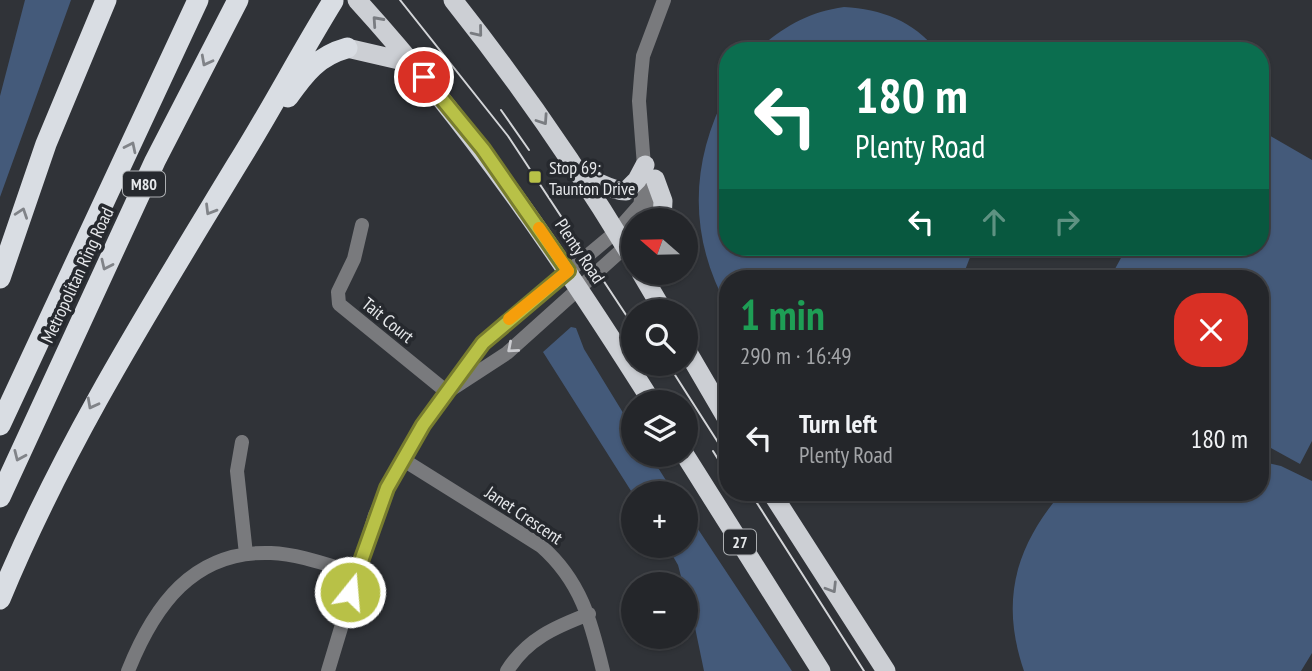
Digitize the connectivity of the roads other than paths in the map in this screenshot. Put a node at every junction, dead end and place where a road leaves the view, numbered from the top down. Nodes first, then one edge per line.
1 (90, 0) edge
2 (106, 0) edge
3 (198, 0) edge
4 (238, 0) edge
5 (357, 0) edge
6 (453, 0) edge
7 (664, 0) edge
8 (333, 1) edge
9 (347, 48) joint
10 (412, 63) junction
11 (46, 144) junction
12 (246, 151) junction
13 (650, 172) junction
14 (581, 176) junction
15 (639, 208) edge
16 (648, 208) edge
17 (663, 208) edge
18 (362, 225) dead end
19 (621, 235) edge
20 (621, 247) edge
21 (621, 250) edge
22 (568, 271) junction
23 (0, 278) edge
24 (580, 288) junction
25 (698, 370) edge
26 (644, 390) edge
27 (447, 392) junction
28 (719, 406) edge
29 (0, 425) edge
30 (242, 442) dead end
31 (401, 459) junction
32 (693, 467) edge
33 (0, 497) edge
34 (777, 501) edge
35 (246, 554) junction
36 (355, 573) junction
37 (0, 599) edge
38 (589, 614) junction
39 (128, 671) edge
40 (328, 671) edge
41 (507, 671) edge
42 (603, 671) edge
43 (821, 671) edge
44 (885, 671) edge

1 - 11 highway
2 - 11 highway
29 -> 3 highway, Metropolitan Ring Road / M80
4 -> 33 highway, Metropolitan Ring Road / M80
10 -> 5 highway, Plenty Road
6 -> 14 highway
7 - 13 street
8 - 12 highway
9 - 10 highway
9 - 12 highway
10 - 22 highway, Plenty Road
23 -> 11 highway
12 -> 37 highway
13 - 14 highway
13 - 15 street
13 - 16 street
13 - 17 highway
14 - 19 highway
18 - 27 street, Tait Court
20 - 22 street
21 - 24 street
22 - 24 highway, Plenty Road
22 - 27 street
24 - 26 highway, Plenty Road
24 -> 27 street
25 - 28 highway
27 - 31 street
30 - 35 street
31 - 36 street
31 - 38 street, Janet Crescent
32 - 43 highway, 27
34 -> 44 highway
35 - 36 street
35 - 39 street
36 - 40 street
38 - 41 street
38 - 42 street, Janet Crescent

